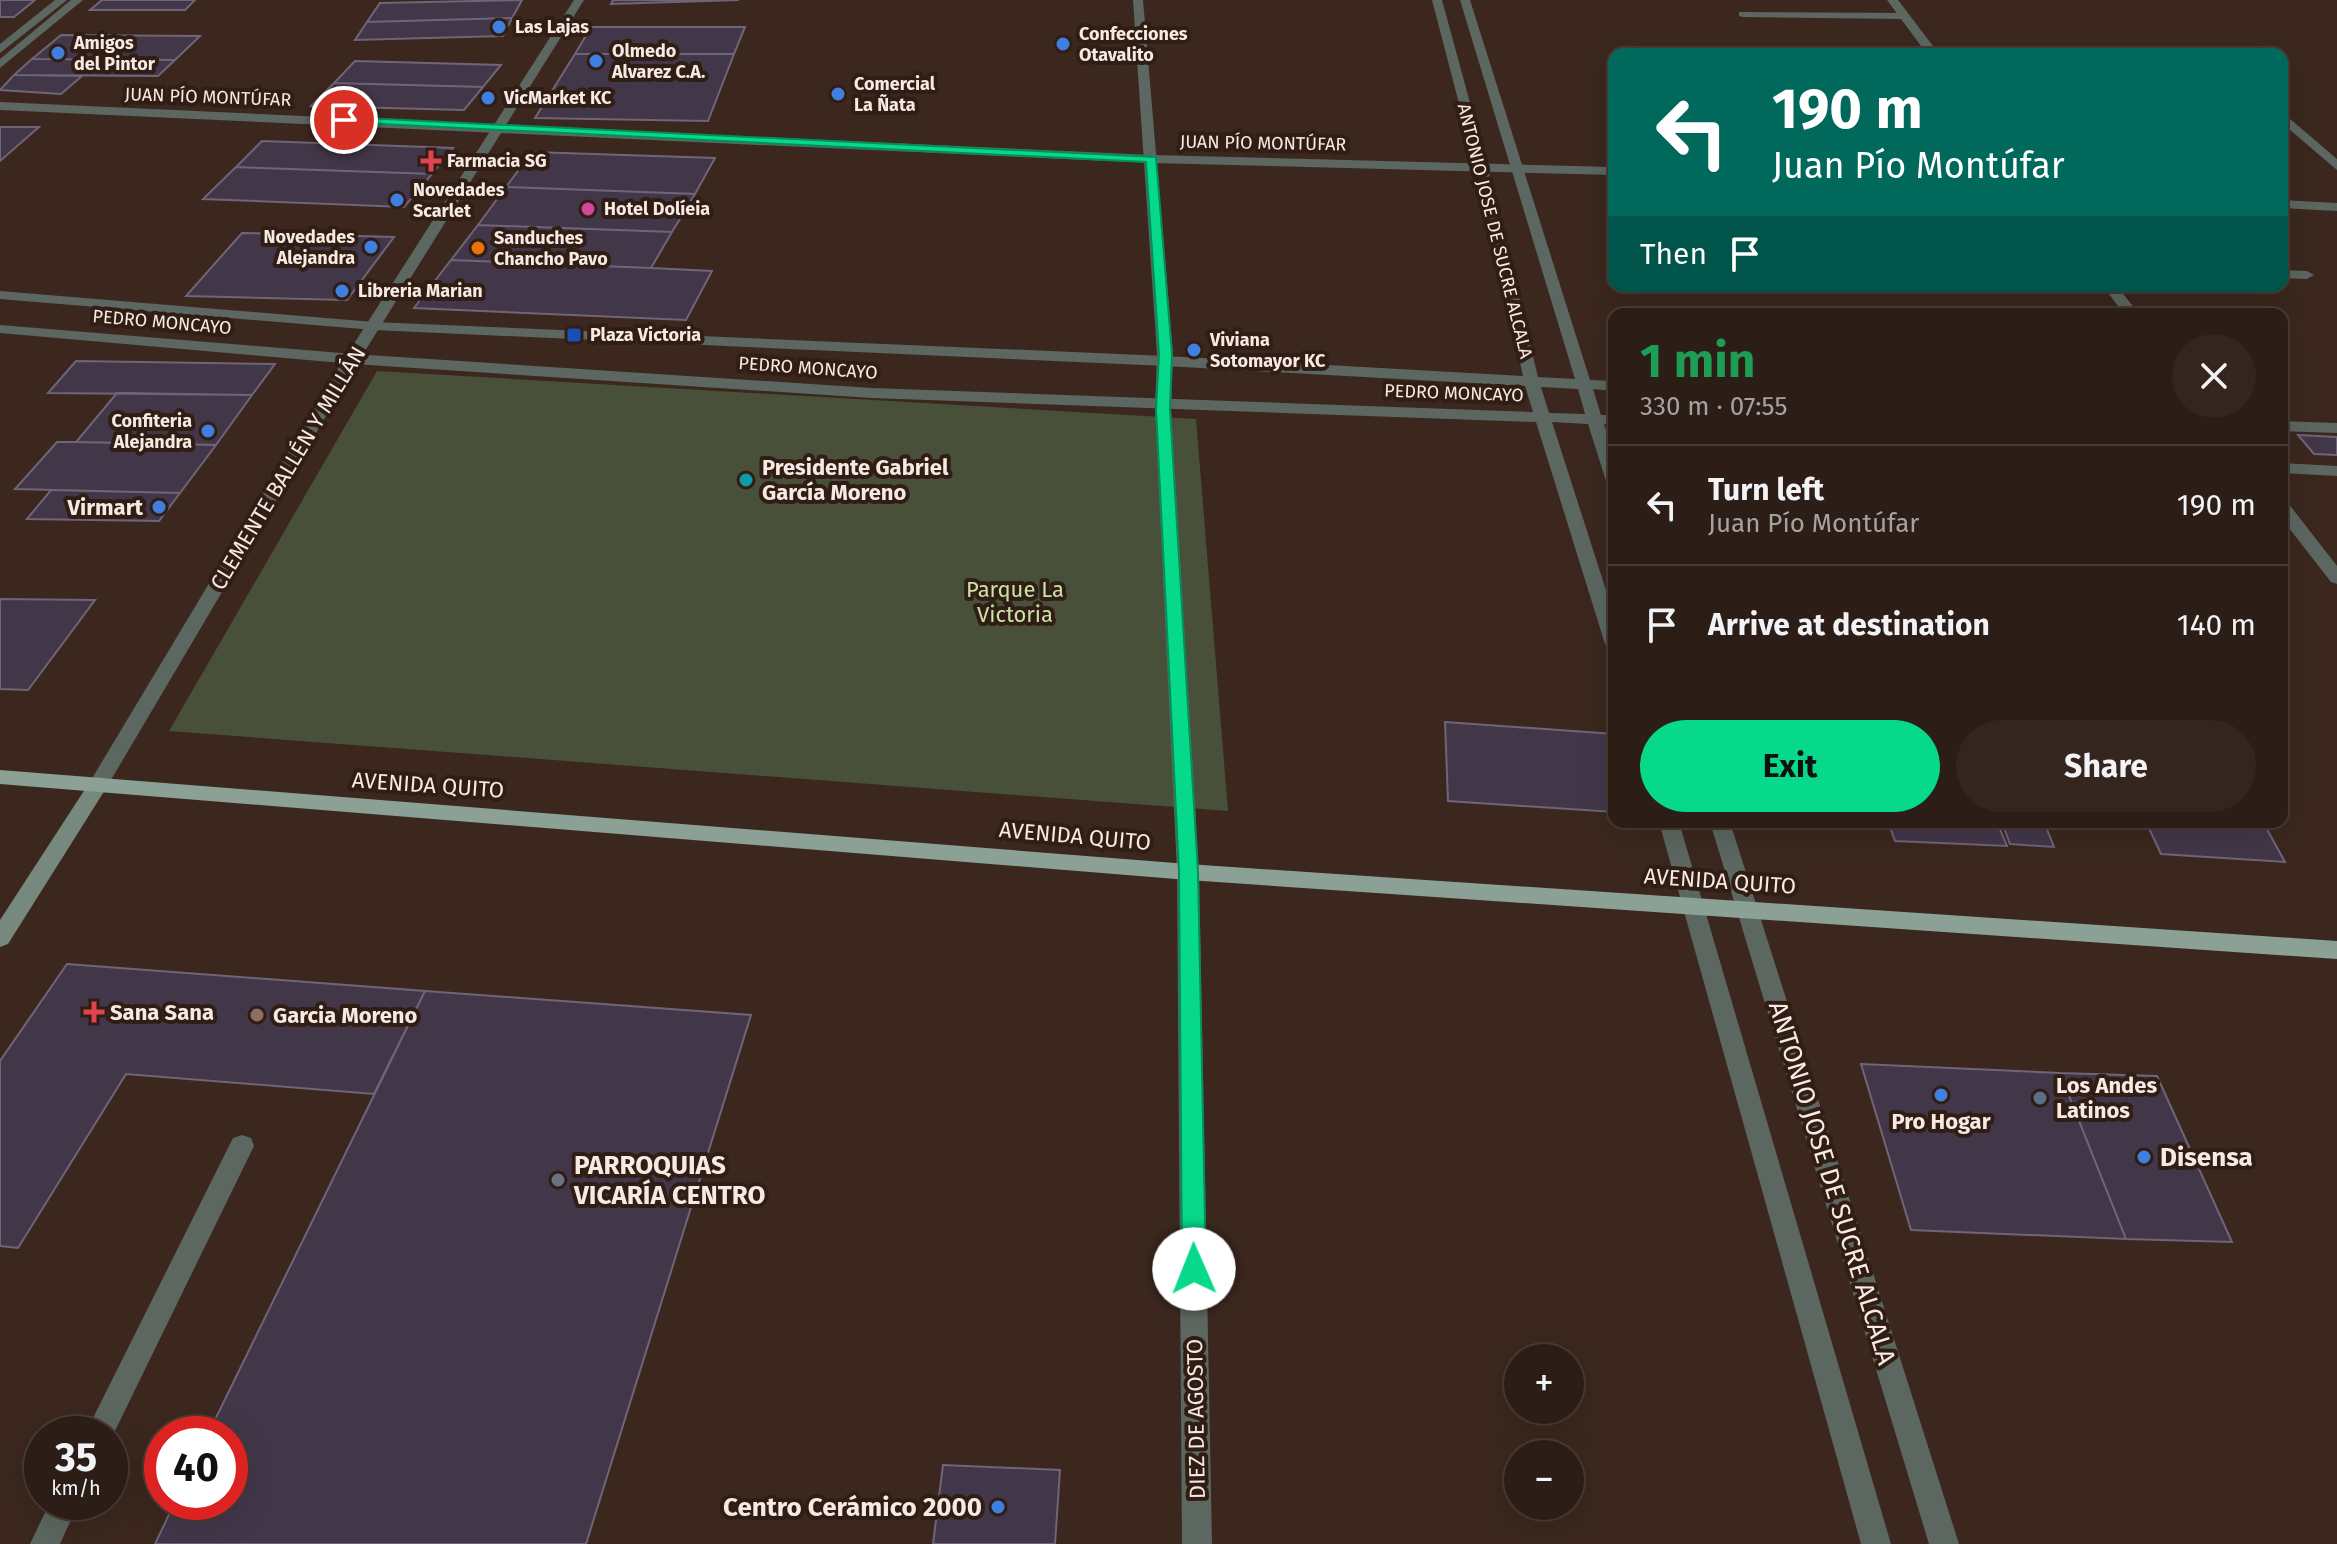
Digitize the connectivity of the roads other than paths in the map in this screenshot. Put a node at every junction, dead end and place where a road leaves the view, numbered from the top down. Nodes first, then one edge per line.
1 (62, 0) edge
2 (78, 0) edge
3 (579, 0) edge
4 (1138, 0) edge
5 (1437, 0) edge
6 (1465, 0) edge
7 (1892, 0) edge
8 (1743, 14) dead end
9 (1904, 16) junction
10 (1928, 48) edge
11 (0, 50) edge
12 (0, 65) edge
13 (0, 106) edge
14 (2288, 121) edge
15 (500, 126) junction
16 (1152, 159) junction
17 (1481, 165) junction
18 (1517, 166) junction
19 (2337, 166) edge
20 (1608, 171) edge
21 (2288, 204) edge
22 (2337, 207) edge
23 (2288, 274) edge
24 (2307, 275) dead end
25 (2115, 292) edge
26 (0, 295) edge
27 (2127, 308) edge
28 (374, 326) junction
29 (0, 329) edge
30 (353, 359) junction
31 (1165, 361) junction
32 (1532, 383) junction
33 (1584, 385) junction
34 (1608, 386) edge
35 (1163, 405) junction
36 (1544, 415) junction
37 (1595, 419) junction
38 (1608, 420) edge
39 (2288, 426) edge
40 (2337, 428) edge
41 (1608, 461) edge
42 (2288, 468) edge
43 (2337, 471) edge
44 (2288, 515) edge
45 (2337, 578) edge
46 (1608, 624) edge
47 (0, 777) edge
48 (98, 785) junction
49 (1671, 828) edge
50 (1722, 828) edge
51 (1188, 872) junction
52 (1695, 906) junction
53 (1746, 908) junction
54 (0, 938) edge
55 (2337, 950) edge
56 (242, 1146) dead end
57 (108, 1416) edge
58 (56, 1520) edge
59 (45, 1544) edge
60 (1197, 1544) edge
61 (1876, 1544) edge
62 (1944, 1544) edge

1 - 11 street
2 - 12 street
3 - 15 street, CLEMENTE BALLÉN Y MILLÁN
4 - 16 street, DIEZ DE AGOSTO
5 - 17 street, ANTONIO JOSE DE SUCRE ALCALA
6 - 18 street, ANTONIO JOSE DE SUCRE ALCALA
7 - 9 street
8 - 9 street
9 - 10 street
13 - 15 street, JUAN PÍO MONTÚFAR
14 - 19 street
15 - 16 street, JUAN PÍO MONTÚFAR
15 - 28 street, CLEMENTE BALLÉN Y MILLÁN
16 - 17 street, JUAN PÍO MONTÚFAR
16 - 31 street, DIEZ DE AGOSTO
17 - 18 street, JUAN PÍO MONTÚFAR
17 - 32 street, ANTONIO JOSE DE SUCRE ALCALA
18 - 20 street, JUAN PÍO MONTÚFAR
18 - 33 street, ANTONIO JOSE DE SUCRE ALCALA
21 - 22 street
23 - 24 street
25 - 27 street
26 - 28 street, PEDRO MONCAYO
28 - 30 street, CLEMENTE BALLÉN Y MILLÁN
28 - 31 street, PEDRO MONCAYO
29 - 30 street, PEDRO MONCAYO
30 - 35 street, PEDRO MONCAYO
30 - 48 street, CLEMENTE BALLÉN Y MILLÁN
31 - 32 street, PEDRO MONCAYO
31 - 35 street, DIEZ DE AGOSTO
32 - 33 street, PEDRO MONCAYO
32 - 36 street, ANTONIO JOSE DE SUCRE ALCALA
33 - 34 street, PEDRO MONCAYO
33 - 37 street, ANTONIO JOSE DE SUCRE ALCALA
35 - 36 street, PEDRO MONCAYO
35 - 51 street, DIEZ DE AGOSTO
36 - 37 street, PEDRO MONCAYO
36 - 46 street, ANTONIO JOSE DE SUCRE ALCALA
37 - 38 street, PEDRO MONCAYO
37 - 41 street, ANTONIO JOSE DE SUCRE ALCALA
39 - 40 street
42 - 43 street
44 - 45 street
47 - 48 main road, AVENIDA QUITO
48 - 51 main road, AVENIDA QUITO
48 - 54 main road, CLEMENTE BALLÉN Y MILLÁN
49 - 52 street
50 - 53 street, ANTONIO JOSE DE SUCRE ALCALA
51 - 52 main road, AVENIDA QUITO
51 - 60 street, DIEZ DE AGOSTO
52 - 53 main road, AVENIDA QUITO
52 - 61 street
53 - 55 main road, AVENIDA QUITO
53 - 62 street, ANTONIO JOSE DE SUCRE ALCALA
56 - 57 street
58 - 59 street

